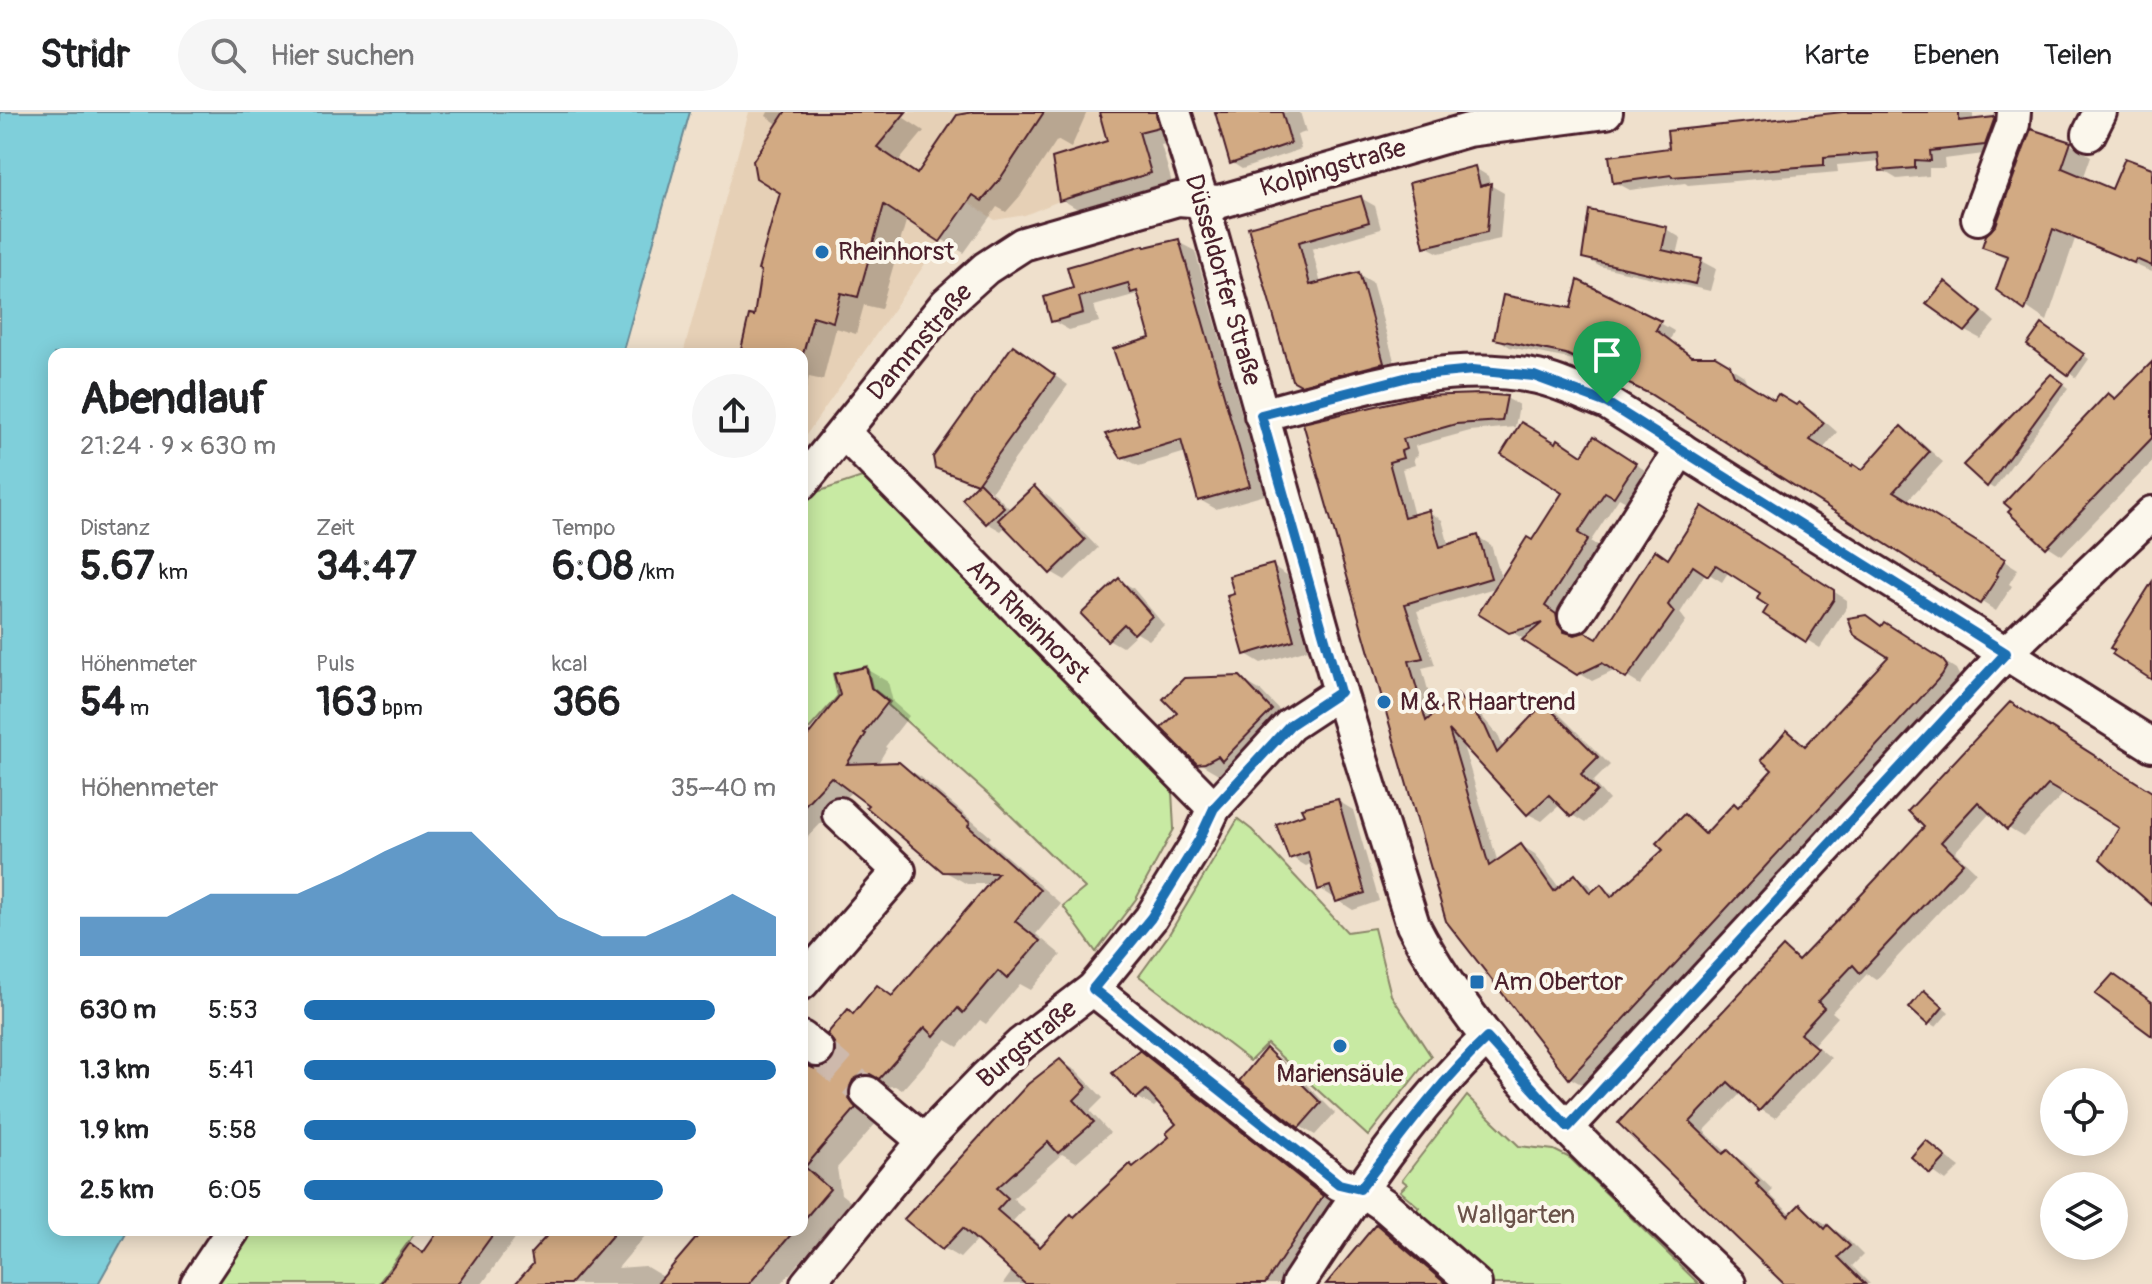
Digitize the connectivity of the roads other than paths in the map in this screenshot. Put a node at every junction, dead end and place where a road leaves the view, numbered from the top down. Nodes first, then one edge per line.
1 (1174, 112) edge
2 (1606, 112) edge
3 (2014, 112) edge
4 (1468, 121) edge
5 (1202, 201) junction
6 (1978, 218) dead end
7 (1261, 415) junction
8 (844, 433) junction
9 (1681, 449) junction
10 (808, 476) edge
11 (2152, 513) edge
12 (1575, 616) dead end
13 (2006, 653) junction
14 (1340, 692) junction
15 (2152, 745) edge
16 (1214, 808) junction
17 (839, 814) dead end
18 (808, 976) edge
19 (1093, 989) junction
20 (1487, 1038) junction
21 (867, 1093) tunnel mouth
22 (1568, 1127) junction
23 (924, 1141) junction
24 (1360, 1189) junction
25 (229, 1236) edge
26 (197, 1284) edge
27 (807, 1284) edge
28 (1298, 1284) edge
29 (1475, 1284) edge
30 (1729, 1284) edge

1 - 5 street, Düsseldorfer Straße
2 - 4 street, Kolpingstraße
3 - 6 street
4 - 5 street, Kolpingstraße
5 - 7 street, Düsseldorfer Straße
5 - 8 street, Dammstraße
7 - 9 street
7 - 14 street, Düsseldorfer Straße
8 - 10 street, Dammstraße
8 - 16 street, Am Rheinhorst
9 - 12 street
9 - 13 street
11 - 13 street
13 - 15 street
13 - 22 street
14 - 16 street, Burgstraße
14 - 20 street, Düsseldorfer Straße
16 - 19 street, Burgstraße
17 - 18 street
19 - 23 street, Burgstraße
19 - 24 street
20 - 22 street
20 - 24 street
21 - 23 street
22 - 30 street
23 - 27 street, Burgstraße
24 - 28 street
24 - 29 street
25 - 26 street

